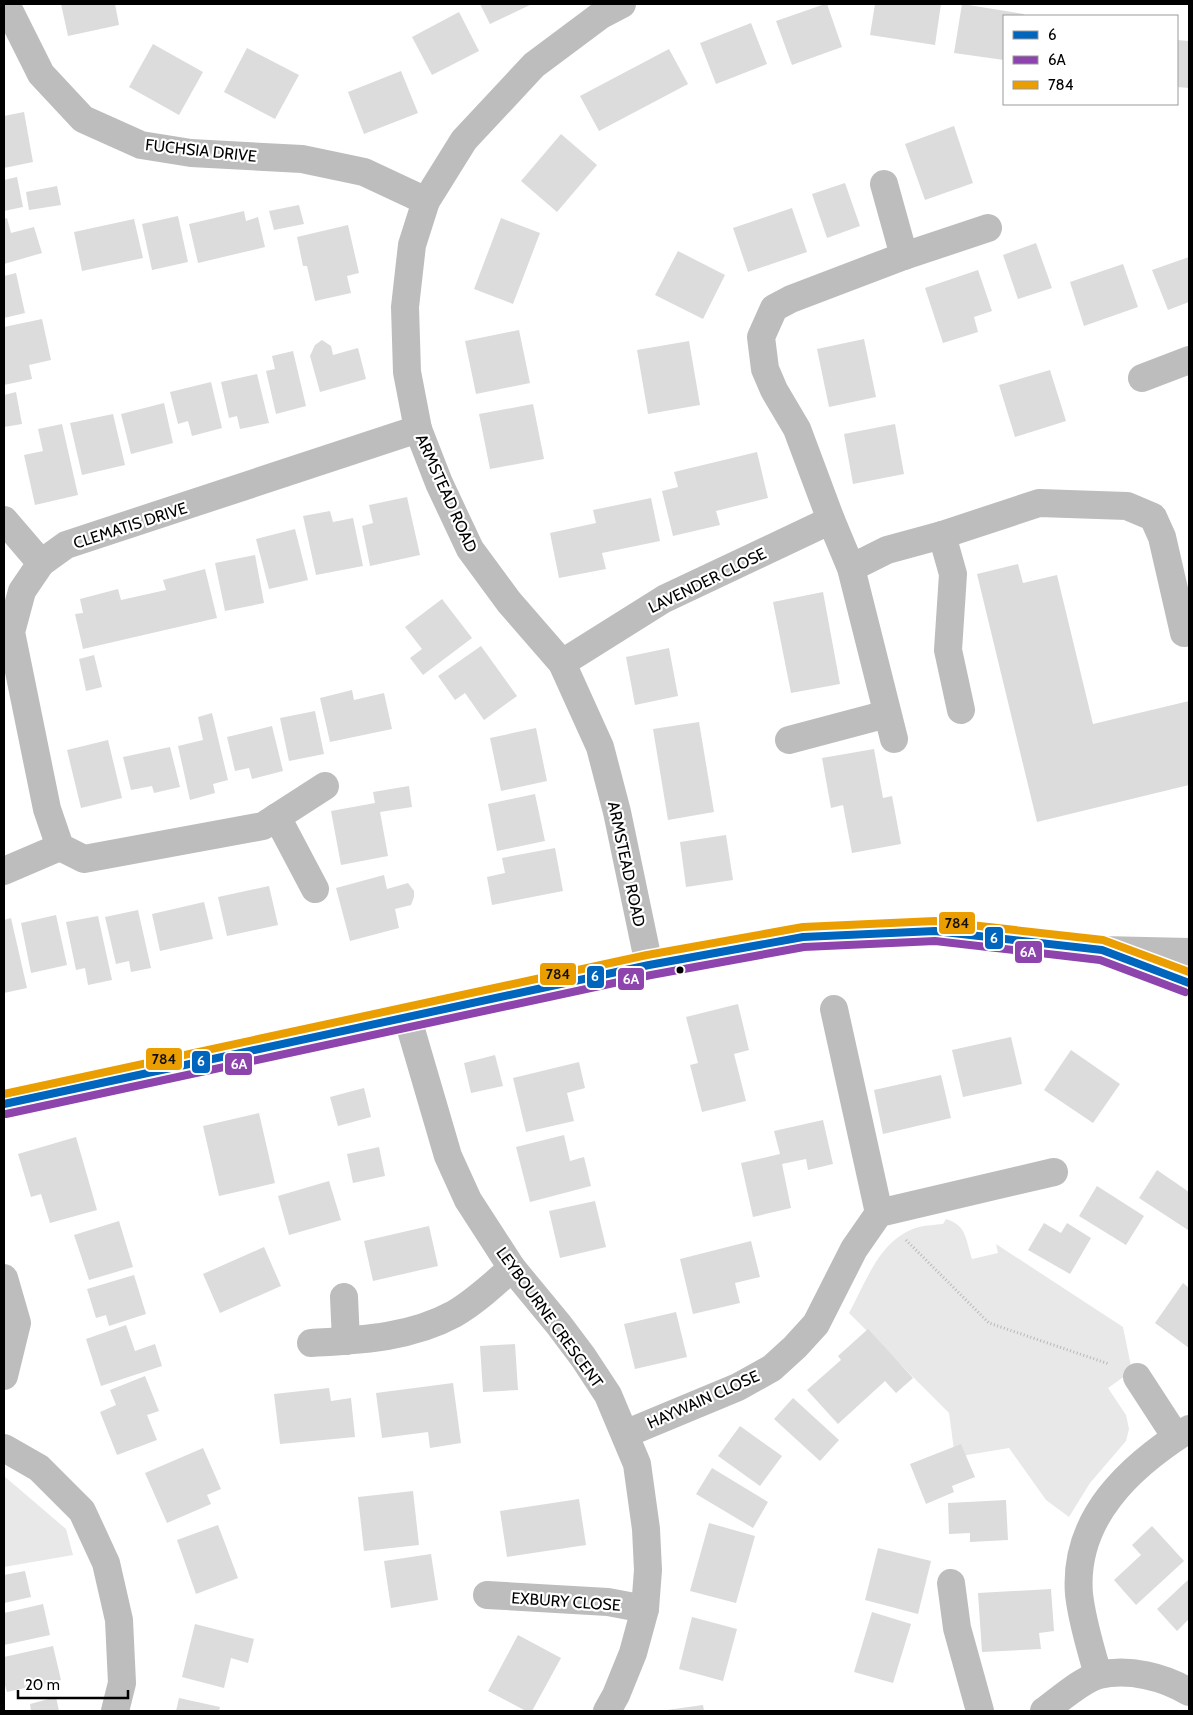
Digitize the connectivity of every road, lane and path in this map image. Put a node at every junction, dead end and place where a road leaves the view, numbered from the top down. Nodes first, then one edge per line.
1 (6, 4) edge
2 (622, 4) edge
3 (884, 184) dead end
4 (426, 201) junction
5 (988, 228) dead end
6 (904, 256) junction
7 (1189, 360) edge
8 (1142, 378) dead end
9 (418, 429) junction
10 (4, 520) edge
11 (831, 520) junction
12 (942, 535) junction
13 (41, 563) junction
14 (851, 568) junction
15 (1184, 633) dead end
16 (562, 663) junction
17 (961, 710) dead end
18 (789, 740) dead end
19 (325, 786) dead end
20 (278, 817) junction
21 (60, 847) junction
22 (4, 871) edge
23 (315, 889) dead end
24 (1102, 950) junction
25 (1189, 952) edge
26 (649, 965) junction
27 (1189, 983) edge
28 (834, 1009) dead end
29 (407, 1016) junction
30 (4, 1104) edge
31 (1054, 1172) dead end
32 (879, 1213) junction
33 (512, 1268) junction
34 (4, 1278) edge
35 (344, 1297) dead end
36 (346, 1341) junction
37 (311, 1343) dead end
38 (4, 1376) edge
39 (1137, 1377) joint
40 (1183, 1433) edge
41 (625, 1434) junction
42 (4, 1448) edge
43 (951, 1583) dead end
44 (487, 1596) dead end
45 (645, 1610) junction
46 (1098, 1676) junction
47 (1189, 1692) edge
48 (115, 1711) edge
49 (607, 1711) edge
50 (980, 1711) edge
51 (1044, 1711) edge

1 - 4 street, FUCHSIA DRIVE
2 - 4 street, ARMSTEAD ROAD
3 - 6 street
4 - 9 street, ARMSTEAD ROAD
5 - 6 street
6 - 11 street
7 - 8 street
9 - 13 street, CLEMATIS DRIVE
9 - 16 street, ARMSTEAD ROAD
10 - 13 street
11 - 14 street
11 - 16 street, LAVENDER CLOSE
12 - 14 street
12 - 15 street
12 - 17 street
13 - 21 street, CLEMATIS DRIVE
14 - 18 street
16 - 26 street, ARMSTEAD ROAD
19 - 20 street
20 - 21 street
20 - 23 street
21 - 22 street
24 - 25 street
24 - 26 street
24 - 27 street
26 - 29 street
28 - 32 street
29 - 30 street
29 - 33 street, LEYBOURNE CRESCENT
31 - 32 street
32 - 39 path
32 - 41 street, HAYWAIN CLOSE
33 - 36 street
33 - 41 street, LEYBOURNE CRESCENT
34 - 38 street
35 - 36 street
36 - 37 street
39 - 40 street
40 - 46 street
41 - 45 street, LEYBOURNE CRESCENT
42 - 48 street
43 - 50 street
44 - 45 street, EXBURY CLOSE
45 - 49 street, LEYBOURNE CRESCENT
46 - 47 street
46 - 51 street

